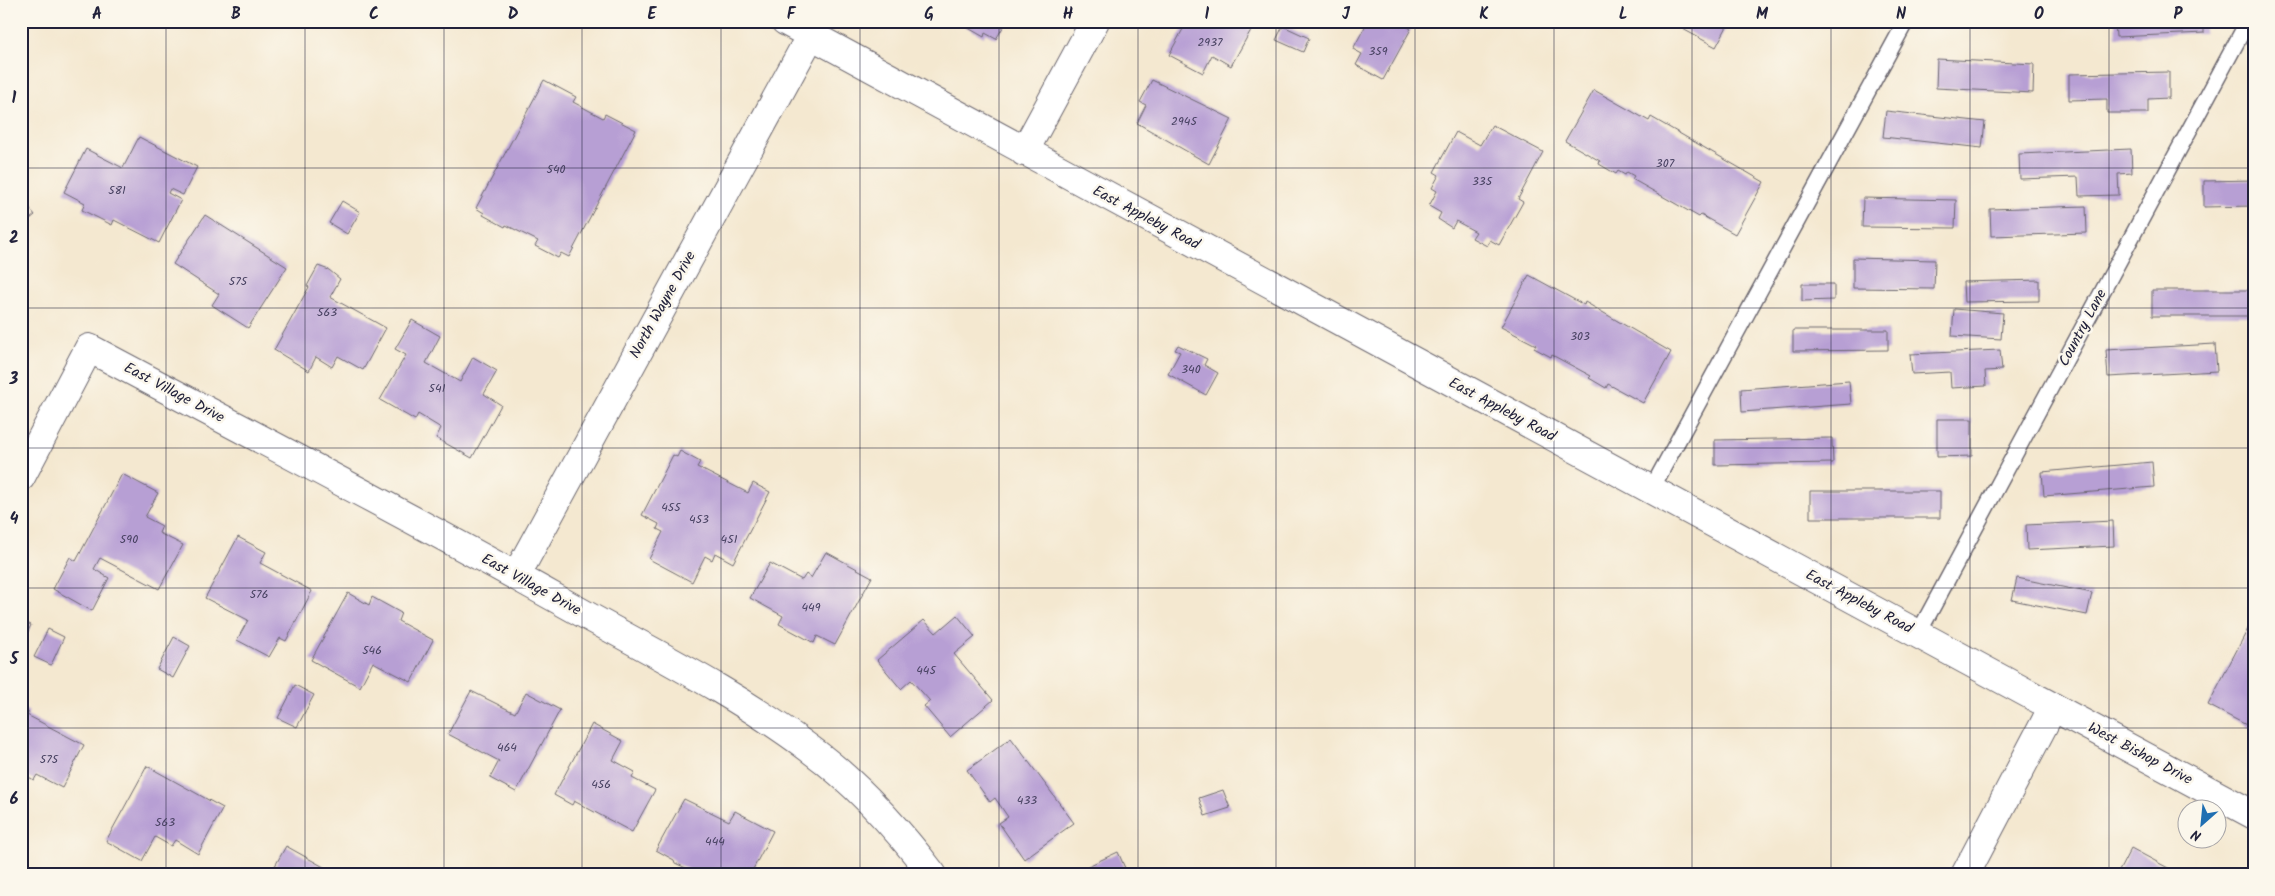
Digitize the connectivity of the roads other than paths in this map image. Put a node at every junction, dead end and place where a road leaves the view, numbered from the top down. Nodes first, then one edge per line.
1 (785, 21) edge
2 (1095, 21) edge
3 (1906, 21) edge
4 (2248, 21) edge
5 (811, 35) junction
6 (1024, 152) junction
7 (21, 477) edge
8 (1651, 490) junction
9 (516, 576) junction
10 (1918, 634) junction
11 (2054, 707) junction
12 (2254, 815) edge
13 (933, 875) edge
14 (1965, 875) edge

1 - 5 street, East Appleby Road
2 - 6 street
3 - 8 lane
4 - 10 lane, Country Lane
5 - 6 street, East Appleby Road
5 - 9 street, North Wayne Drive
6 - 8 street, East Appleby Road
7 - 9 street, East Village Drive
8 - 10 street, East Appleby Road
9 - 13 street, East Village Drive
10 - 11 street, East Appleby Road
11 - 12 street, West Bishop Drive
11 - 14 street

